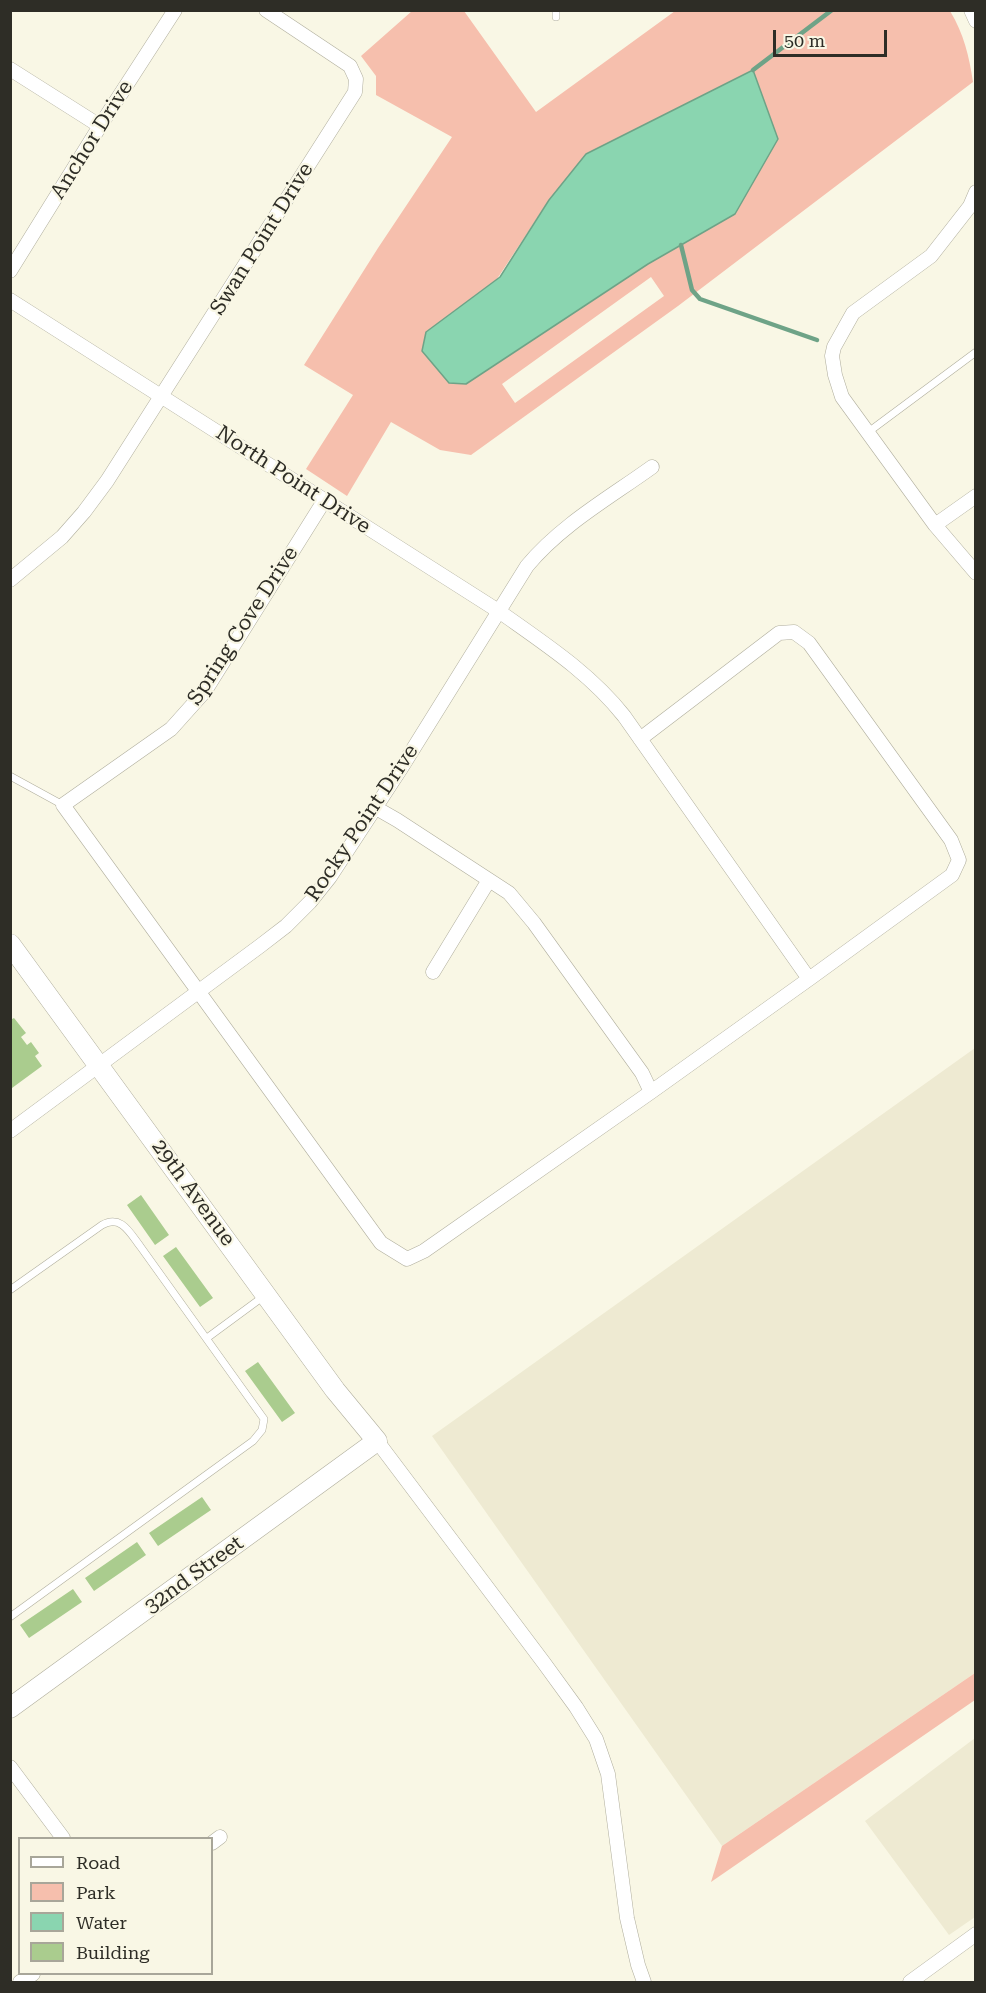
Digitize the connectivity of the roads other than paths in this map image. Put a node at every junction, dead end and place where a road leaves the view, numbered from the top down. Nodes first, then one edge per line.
1 (175, 10) edge
2 (266, 10) edge
3 (971, 10) edge
4 (287, 16) edge
5 (975, 21) edge
6 (10, 69) edge
7 (100, 126) junction
8 (975, 192) edge
9 (10, 271) edge
10 (10, 300) edge
11 (975, 352) edge
12 (162, 396) junction
13 (867, 433) junction
14 (651, 468) dead end
15 (975, 496) edge
16 (324, 501) junction
17 (935, 525) junction
18 (975, 573) edge
19 (10, 580) edge
20 (500, 612) junction
21 (640, 739) junction
22 (10, 777) edge
23 (63, 805) junction
24 (376, 808) junction
25 (489, 880) junction
26 (10, 944) edge
27 (433, 972) dead end
28 (809, 979) junction
29 (200, 992) junction
30 (100, 1065) junction
31 (651, 1092) junction
32 (10, 1131) edge
33 (10, 1290) edge
34 (266, 1294) junction
35 (207, 1338) junction
36 (376, 1441) junction
37 (10, 1617) edge
38 (10, 1708) edge
39 (10, 1767) edge
40 (62, 1837) edge
41 (975, 1934) edge
42 (644, 1983) edge
43 (910, 1983) edge

1 - 7 street, Anchor Drive
2 - 4 street
3 - 5 street
4 - 12 street, Swan Point Drive
6 - 7 street
7 - 9 street, Anchor Drive
8 - 13 street
10 - 12 street, North Point Drive
11 - 13 lane
12 - 16 street, North Point Drive
12 - 19 street, Swan Point Drive
13 - 17 street
14 - 20 street, Rocky Point Drive
15 - 17 street
16 - 20 street, North Point Drive
16 - 23 street, Spring Cove Drive
17 - 18 street
20 - 21 street, North Point Drive
20 - 24 street, Rocky Point Drive
21 - 28 street, North Point Drive
21 - 28 street
22 - 23 lane
23 - 29 street
24 - 25 street
24 - 29 street, Rocky Point Drive
25 - 27 street
25 - 31 street
26 - 30 street, 29th Avenue
28 - 31 street
29 - 30 street, Rocky Point Drive
29 - 31 street
30 - 32 street, Rocky Point Drive
30 - 34 street, 29th Avenue
33 - 35 lane
34 - 35 lane
34 - 36 street, 29th Avenue
35 - 37 lane
36 - 38 street, 32nd Street
36 - 42 street
39 - 40 street
41 - 43 street

